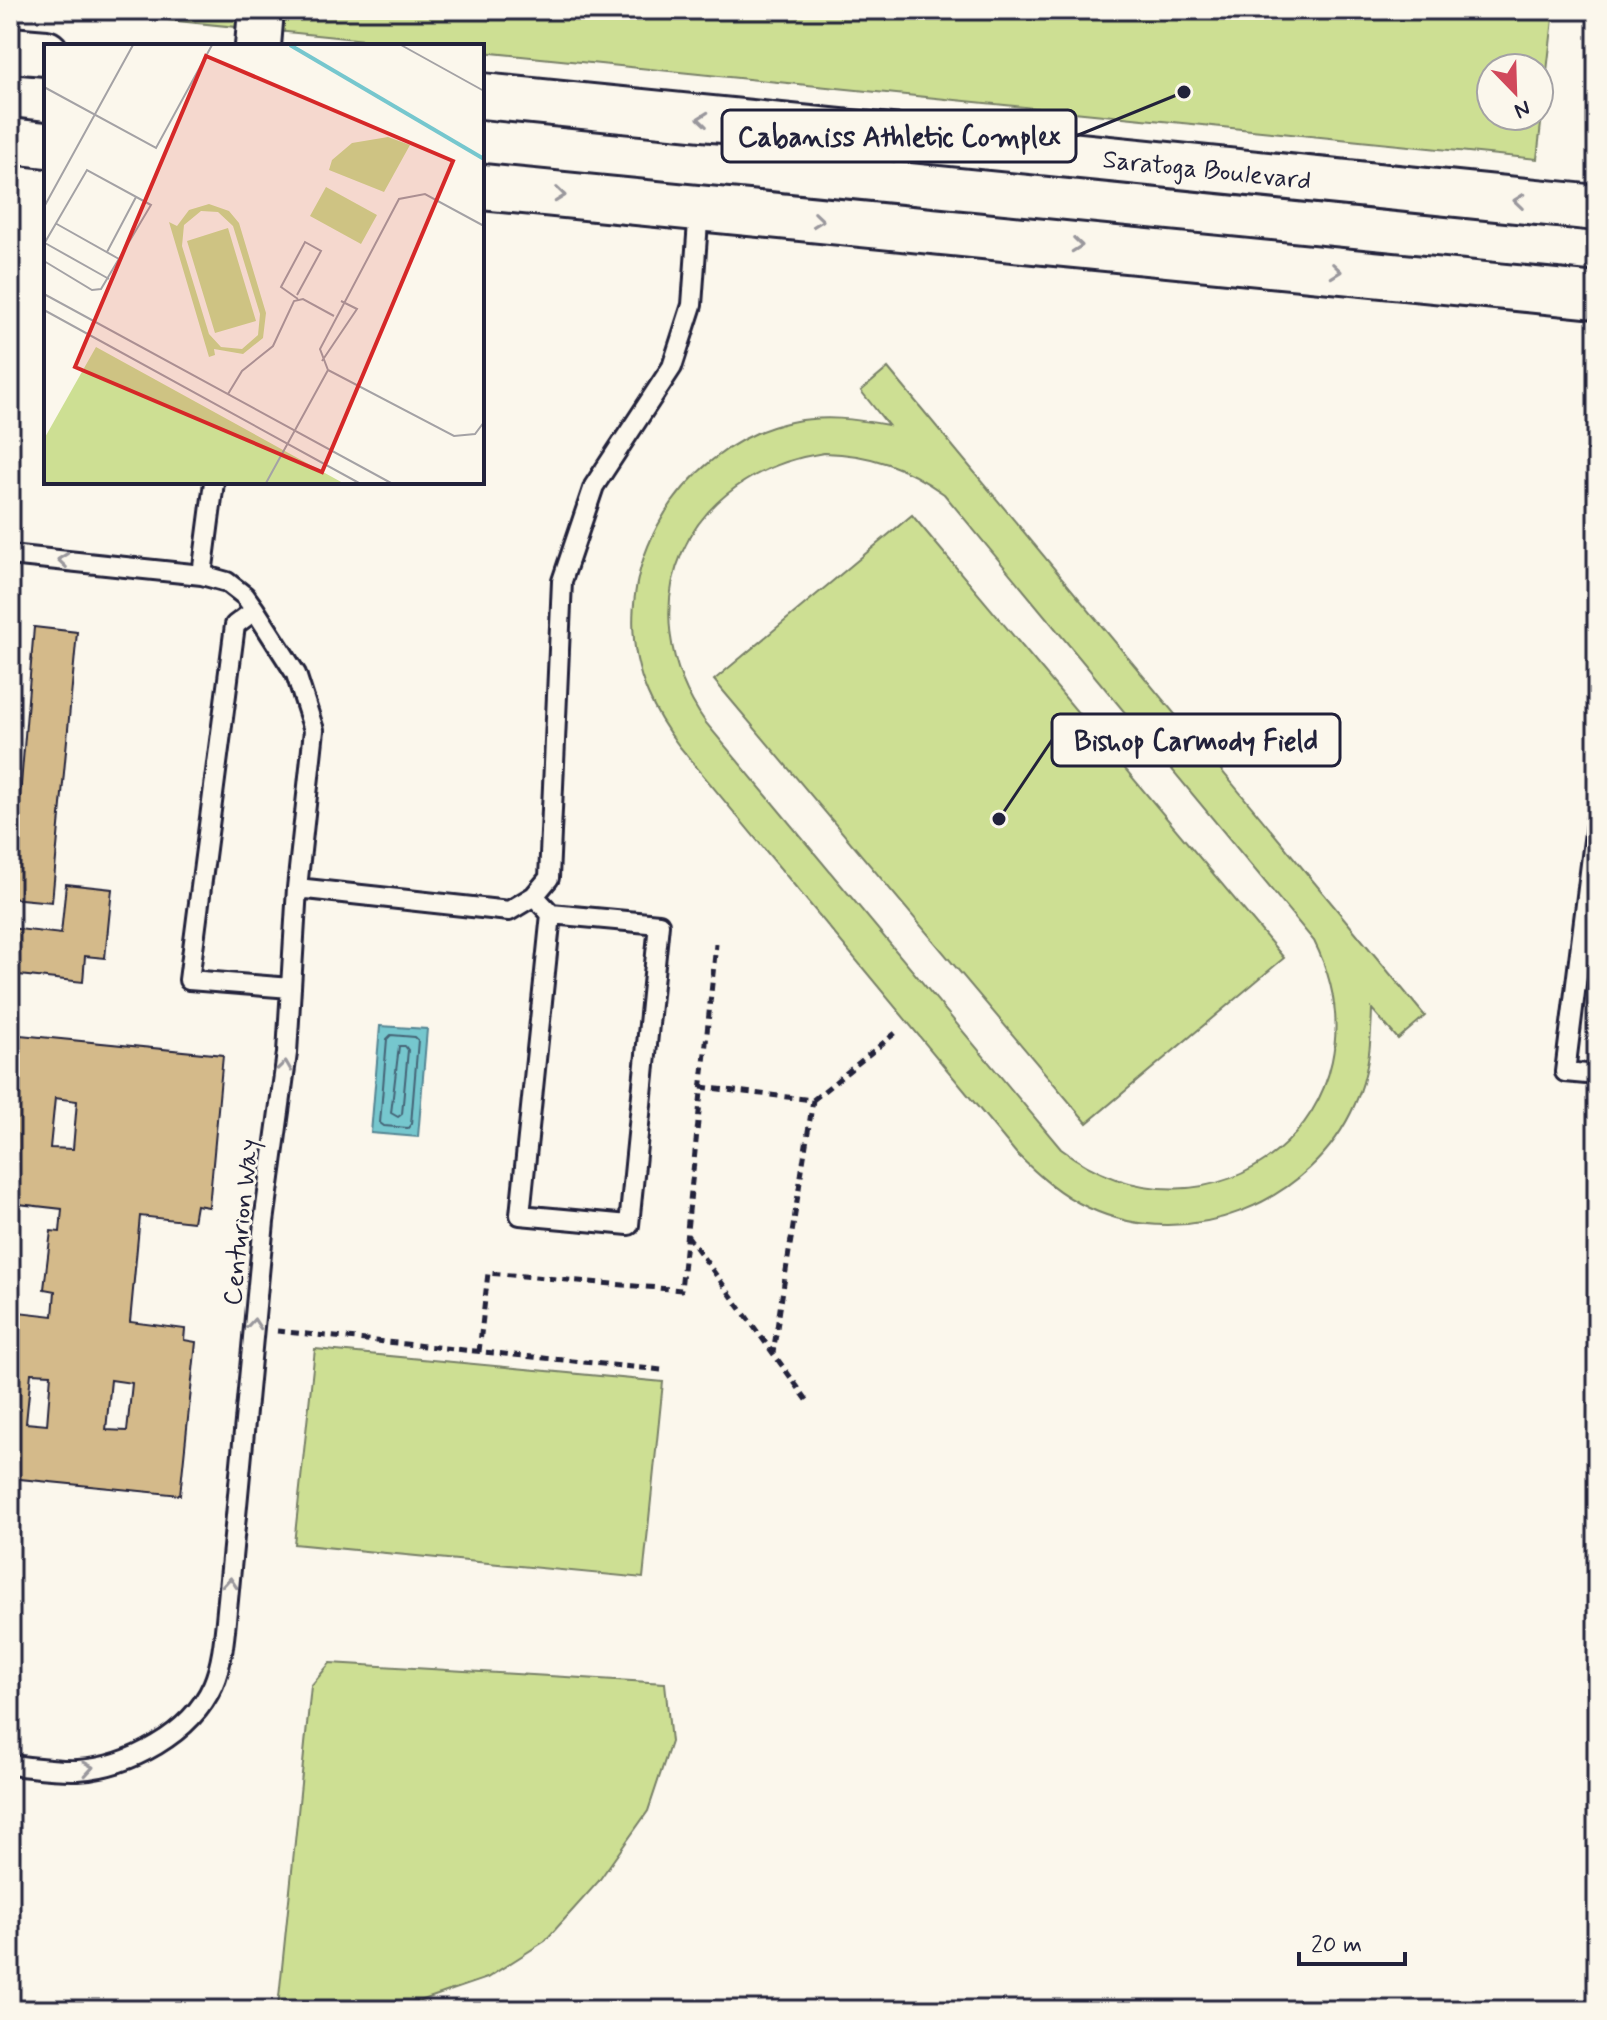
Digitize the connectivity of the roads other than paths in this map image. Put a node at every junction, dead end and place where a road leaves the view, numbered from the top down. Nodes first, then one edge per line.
1 (261, 10) edge
2 (258, 44) edge
3 (10, 50) edge
4 (44, 53) edge
5 (484, 96) edge
6 (10, 141) edge
7 (44, 145) edge
8 (484, 187) edge
9 (699, 208) junction
10 (1597, 208) edge
11 (1597, 296) edge
12 (214, 484) edge
13 (10, 555) edge
14 (202, 575) junction
15 (255, 610) junction
16 (1597, 816) edge
17 (297, 888) junction
18 (534, 896) junction
19 (551, 914) junction
20 (291, 988) junction
21 (1597, 1075) edge
22 (10, 1765) edge

1 - 2 main road
3 - 4 main road
10 -> 5 main road, Saratoga Boulevard
6 - 7 main road
8 -> 9 main road
9 -> 11 main road
9 - 18 lane
12 - 14 lane
14 -> 13 lane, Centurion Way
14 - 15 lane, Centurion Way
15 - 17 lane, Centurion Way
15 - 20 lane
16 - 21 lane
17 - 18 lane
17 - 20 lane, Centurion Way
18 - 19 lane
19 - 19 lane
22 -> 20 lane, Centurion Way

